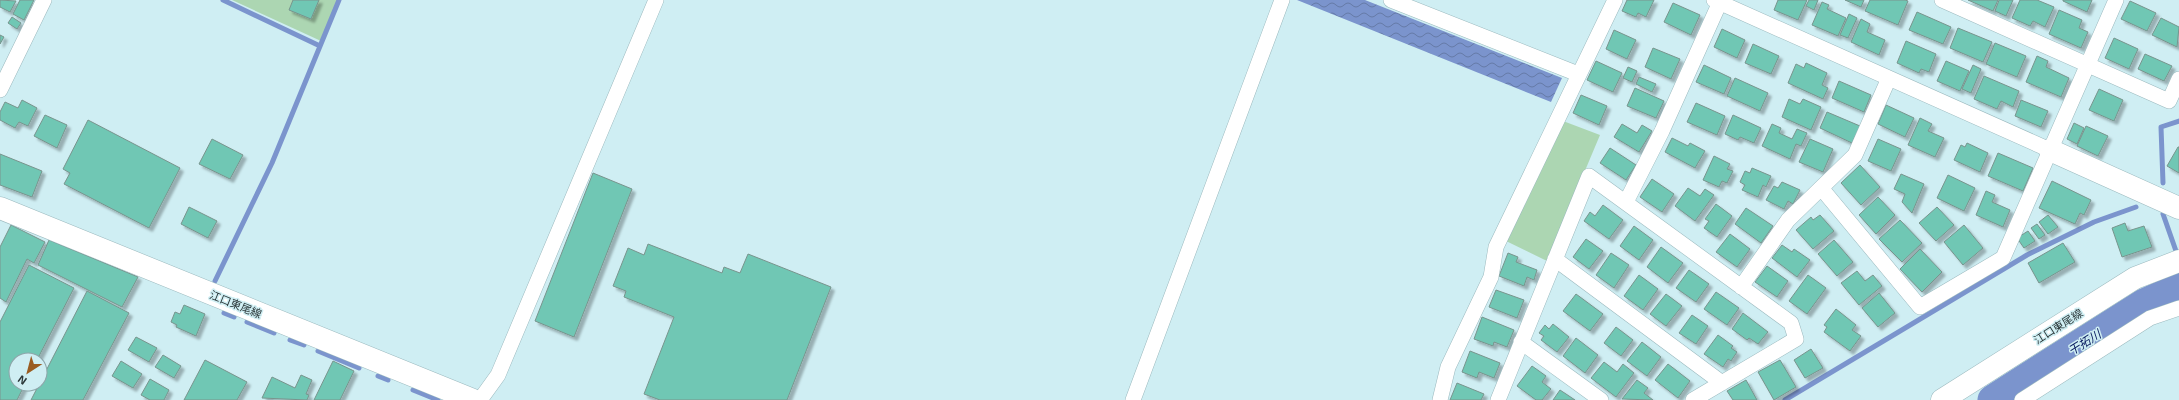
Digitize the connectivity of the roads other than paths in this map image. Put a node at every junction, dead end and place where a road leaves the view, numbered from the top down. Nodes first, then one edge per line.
1 (44, 0) edge
2 (656, 0) edge
3 (1282, 0) edge
4 (1391, 0) edge
5 (1615, 0) edge
6 (1942, 0) edge
7 (2116, 0) edge
8 (1717, 1) edge
9 (2088, 65) junction
10 (1578, 74) junction
11 (1889, 78) junction
12 (2179, 79) edge
13 (0, 90) edge
14 (2050, 150) junction
15 (1822, 189) junction
16 (1626, 202) junction
17 (0, 208) edge
18 (2179, 208) edge
19 (1555, 259) junction
20 (2179, 262) edge
21 (1741, 286) junction
22 (2179, 308) edge
23 (1521, 342) junction
24 (1722, 383) junction
25 (472, 400) edge
26 (480, 400) edge
27 (1133, 400) edge
28 (1440, 400) edge
29 (1498, 400) edge
30 (1601, 400) edge
31 (1693, 400) edge
32 (1942, 400) edge
33 (2022, 400) edge

1 - 13 street
2 - 26 street
3 - 27 street
4 - 10 street
5 - 10 street
6 - 9 street
7 - 9 street
8 - 11 street
8 - 16 street
9 - 12 street
9 - 14 street
10 - 28 street
11 - 14 street
11 - 15 street
14 - 15 street
14 - 18 main road
15 - 21 street
16 - 19 street
16 - 21 street
17 - 25 main road, 江口東尾線
19 - 23 street
19 - 24 street
20 - 32 main road, 江口東尾線
21 - 24 street
22 - 33 street
23 - 29 street
23 - 30 street
24 - 31 street

